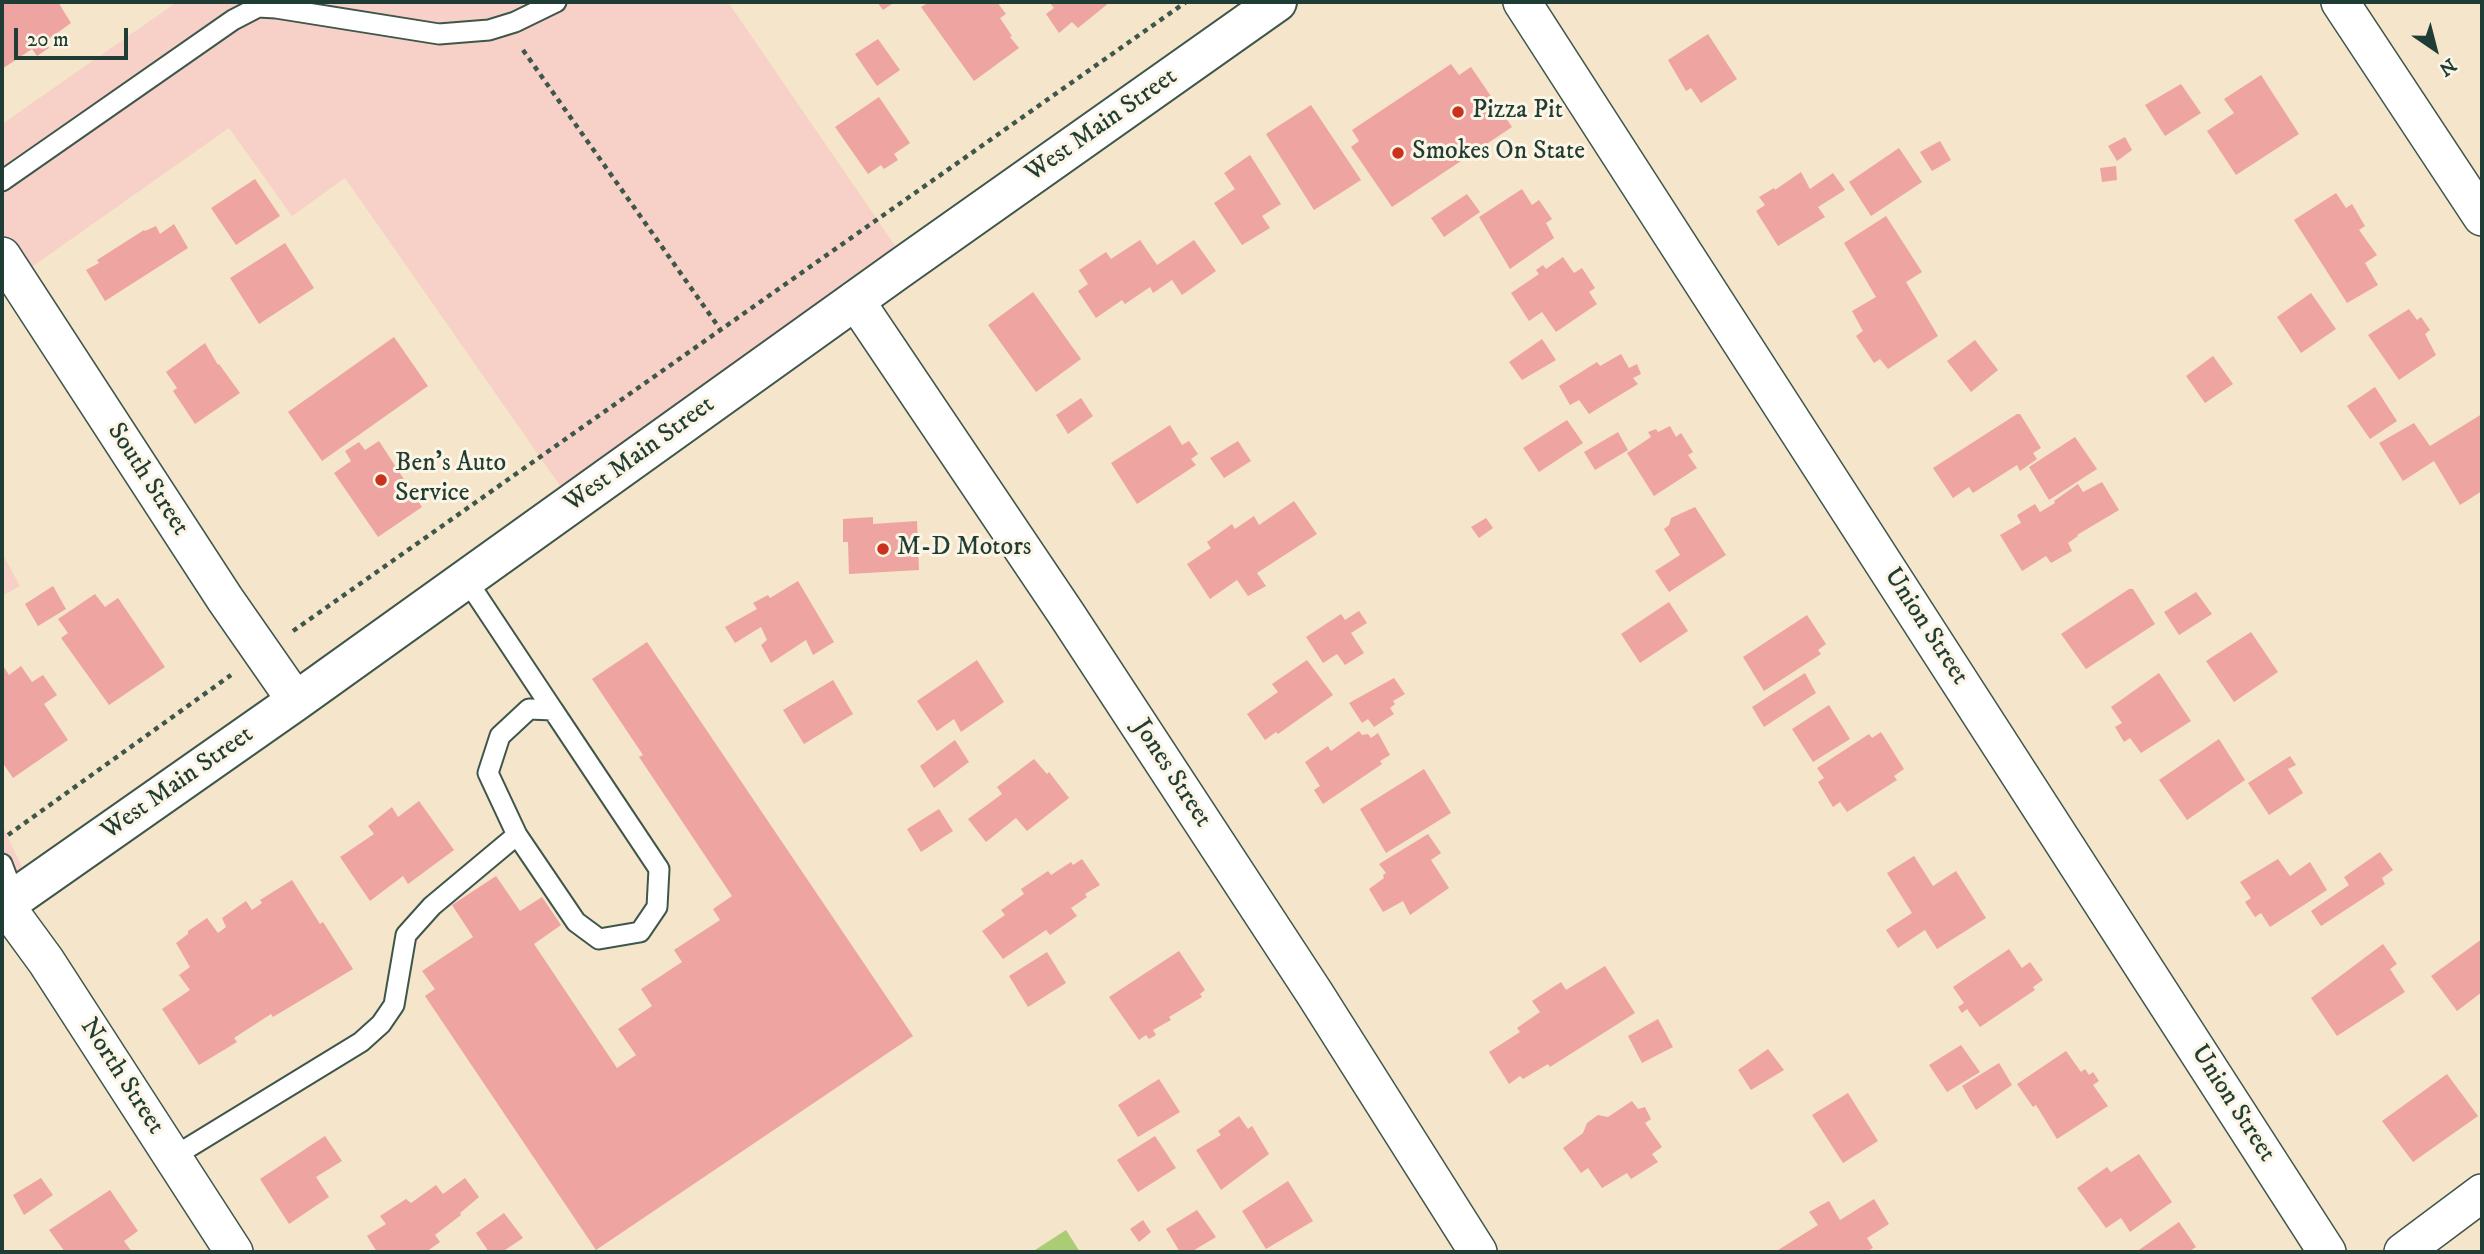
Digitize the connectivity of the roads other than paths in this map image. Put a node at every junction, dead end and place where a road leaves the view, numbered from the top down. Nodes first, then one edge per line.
1 (556, 2) edge
2 (1277, 2) edge
3 (1522, 2) edge
4 (2340, 2) edge
5 (2, 181) edge
6 (2482, 217) edge
7 (2, 256) edge
8 (855, 300) junction
9 (466, 579) junction
10 (296, 701) junction
11 (553, 710) junction
12 (517, 835) junction
13 (6, 893) edge
14 (173, 1157) junction
15 (2482, 1193) edge
16 (234, 1252) edge
17 (1478, 1252) edge
18 (2327, 1252) edge
19 (2403, 1252) edge

1 - 5 lane
2 - 8 main road, West Main Street
3 - 18 street, Union Street
4 - 6 street
7 - 10 street, South Street
8 - 9 main road, West Main Street
8 - 17 street, Jones Street
9 - 10 main road, West Main Street
9 - 11 lane
10 - 13 main road, West Main Street
11 - 12 lane
11 - 12 lane
12 - 14 lane
13 - 14 street, North Street
14 - 16 street, North Street
15 - 19 street

